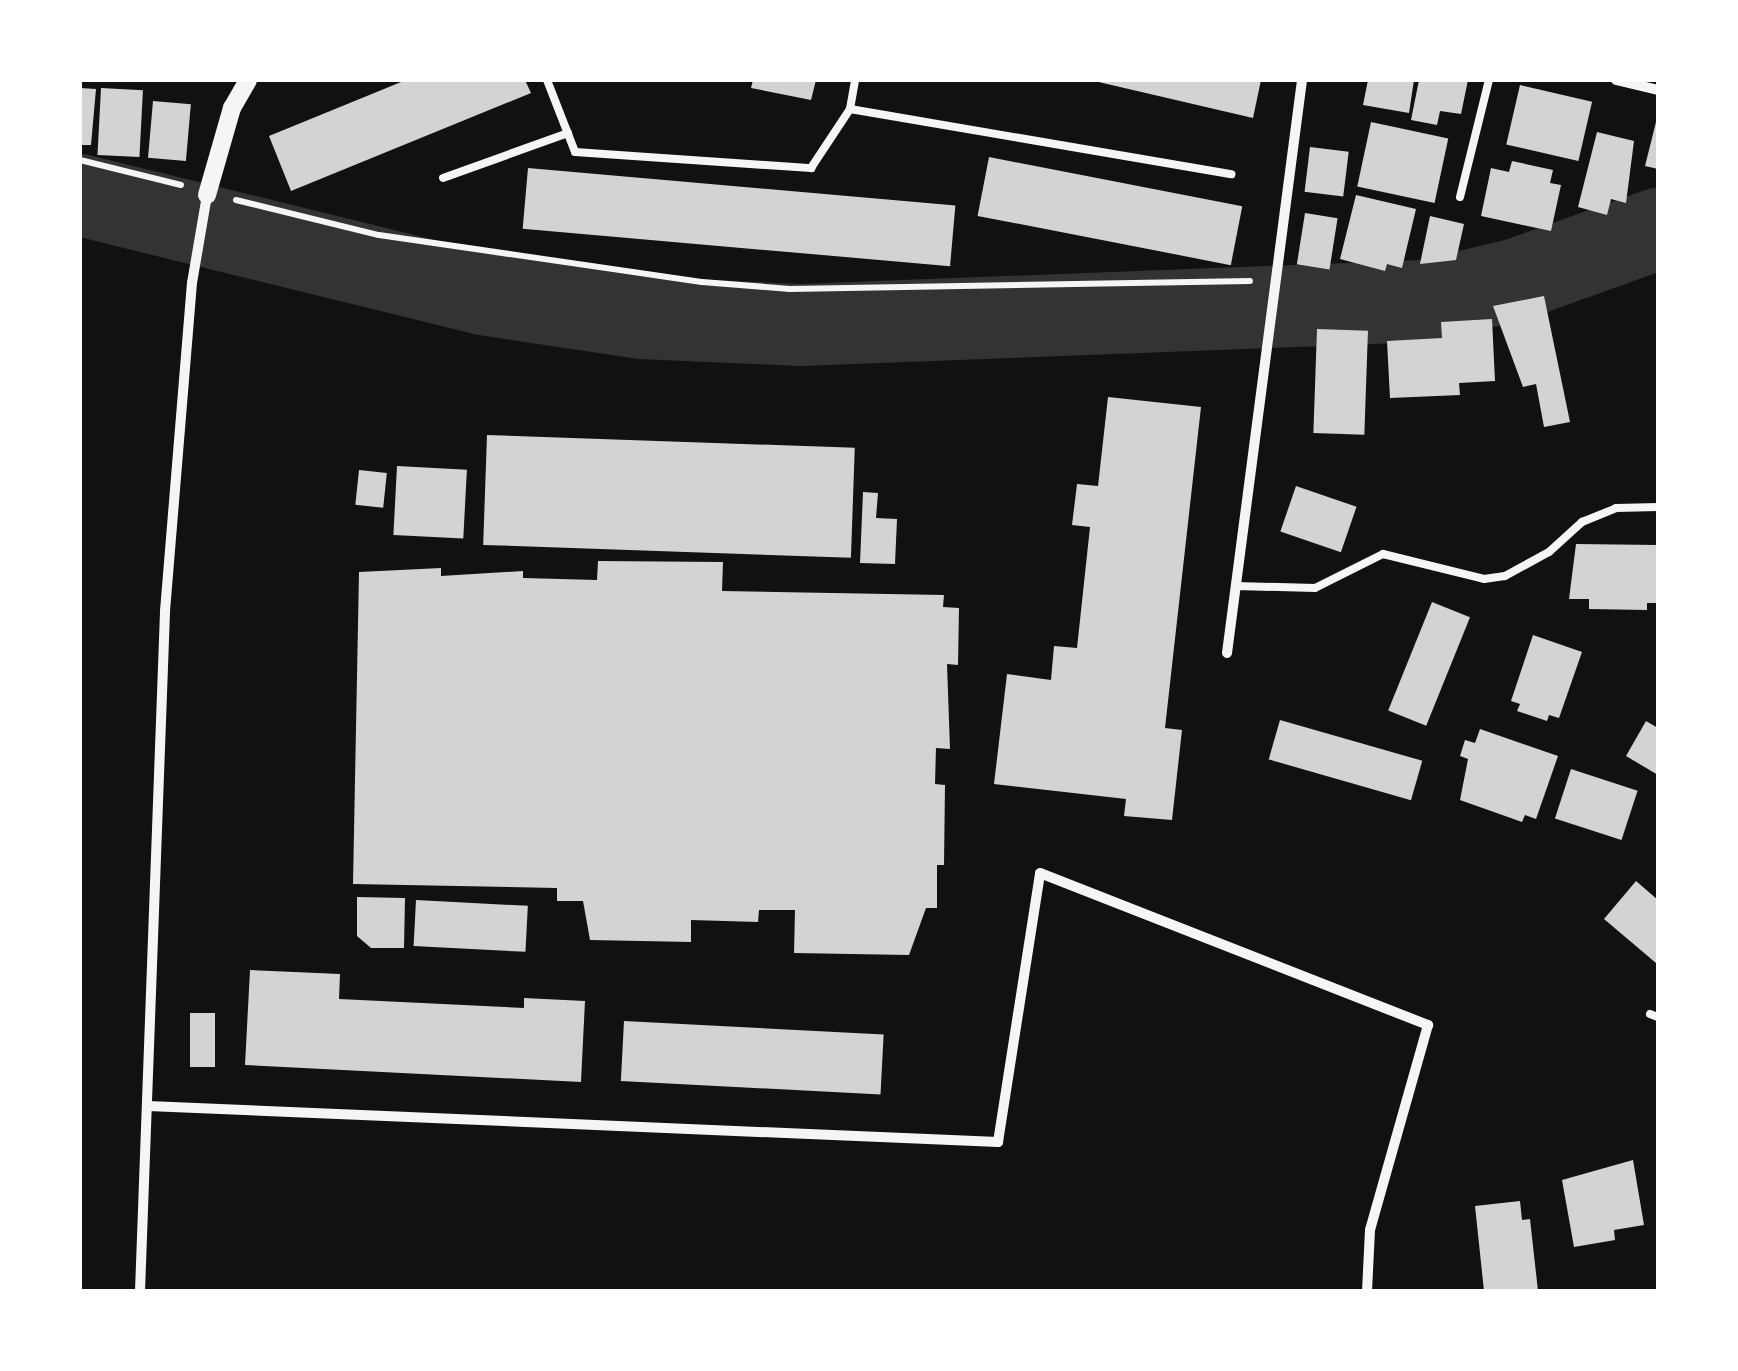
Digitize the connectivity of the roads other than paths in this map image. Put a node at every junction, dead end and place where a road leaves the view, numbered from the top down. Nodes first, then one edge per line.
1 (248, 80) edge
2 (547, 80) edge
3 (856, 80) edge
4 (1302, 80) edge
5 (1489, 80) edge
6 (1616, 80) edge
7 (1658, 90) edge
8 (850, 109) junction
9 (568, 133) junction
10 (1232, 174) dead end
11 (443, 178) dead end
12 (207, 193) joint
13 (1460, 197) dead end
14 (1658, 507) edge
15 (1235, 586) junction
16 (1226, 653) dead end
17 (148, 1106) junction
18 (140, 1291) edge
19 (1367, 1291) edge

1 - 12 street
2 - 9 lane
3 - 8 lane
4 - 15 street
5 - 13 lane
6 - 7 street
8 - 9 lane
8 - 10 lane
9 - 11 lane
12 - 17 street
14 - 15 lane
15 - 16 street
17 - 18 street
17 - 19 street

